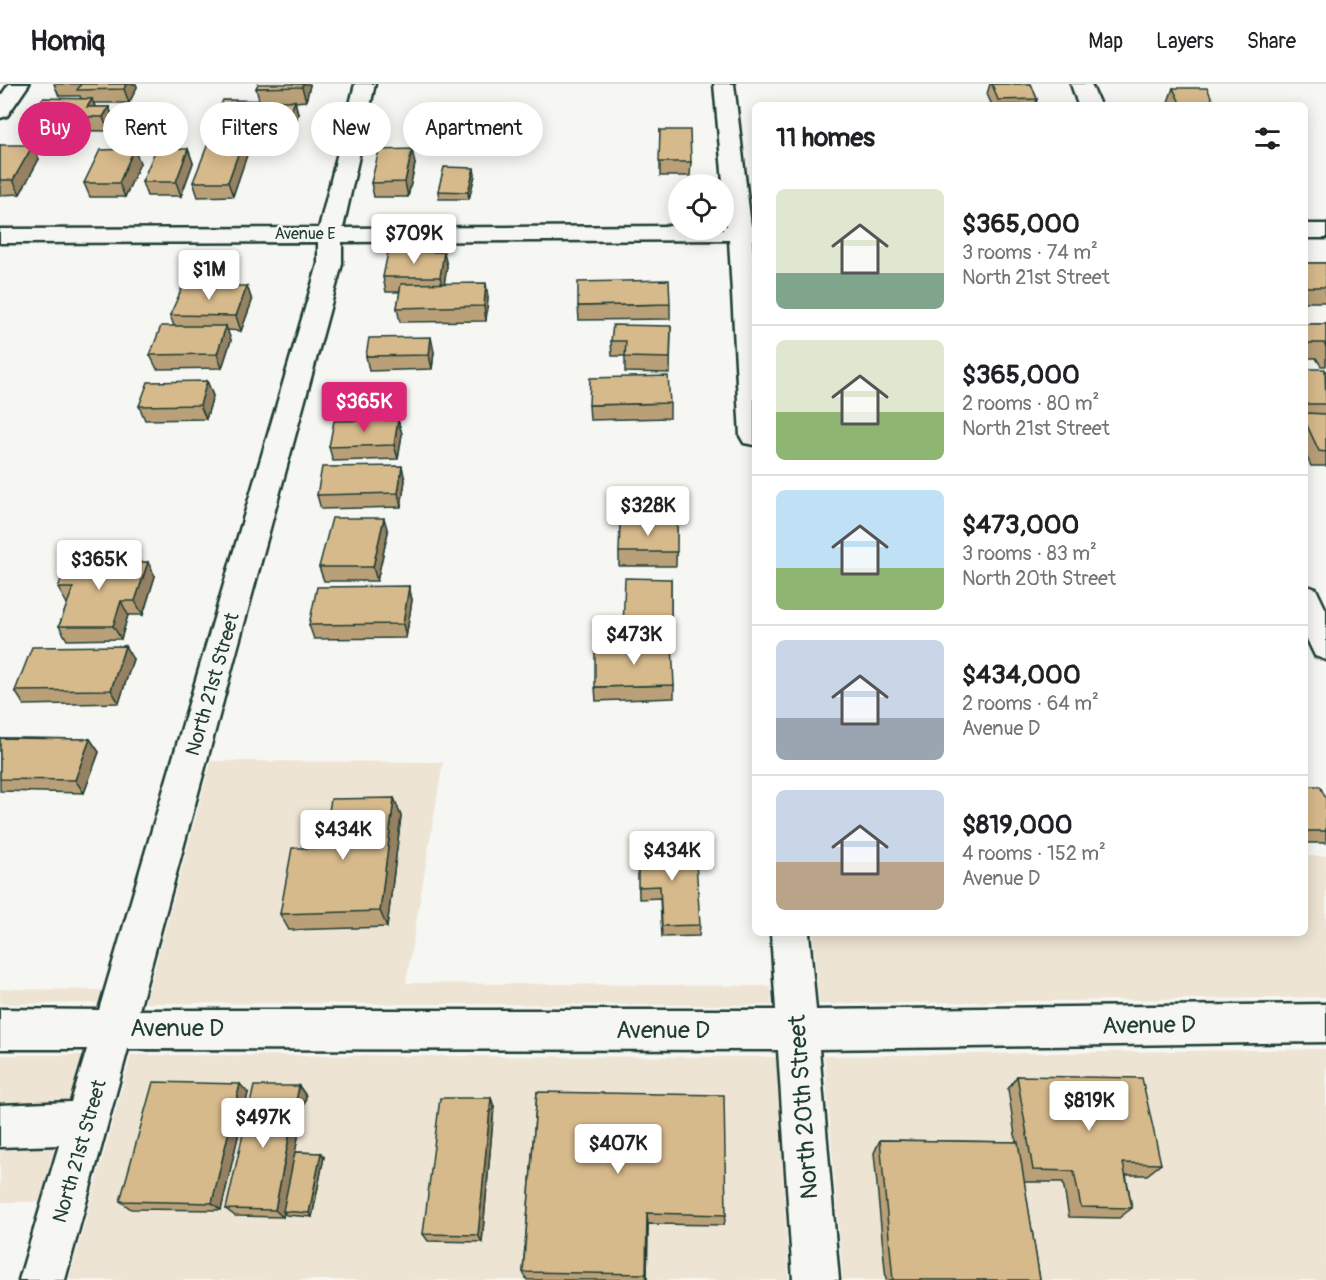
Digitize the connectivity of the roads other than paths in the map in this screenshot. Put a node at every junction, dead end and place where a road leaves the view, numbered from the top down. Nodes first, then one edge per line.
1 (19, 84) edge
2 (365, 84) edge
3 (724, 84) edge
4 (1081, 84) edge
5 (1088, 102) edge
6 (0, 112) edge
7 (1308, 231) edge
8 (1326, 231) edge
9 (330, 233) junction
10 (747, 233) edge
11 (0, 236) edge
12 (752, 378) edge
13 (1308, 604) edge
14 (1326, 647) edge
15 (790, 936) edge
16 (1326, 1023) edge
17 (114, 1028) junction
18 (0, 1029) edge
19 (797, 1030) junction
20 (87, 1123) junction
21 (0, 1126) edge
22 (42, 1280) edge
23 (816, 1280) edge

1 - 6 street
2 - 9 street, North 21st Street
3 - 10 street
4 - 5 street
7 - 8 street
9 - 10 street, Avenue E
9 - 11 street, Avenue E
9 - 17 street, North 21st Street
10 - 12 street
13 - 14 street
15 - 19 street, North 20th Street
16 - 19 street, Avenue D
17 - 18 street, Avenue D
17 - 19 street, Avenue D
17 - 20 street, North 21st Street
19 - 23 street, North 20th Street
20 - 21 street
20 - 22 street, North 21st Street

